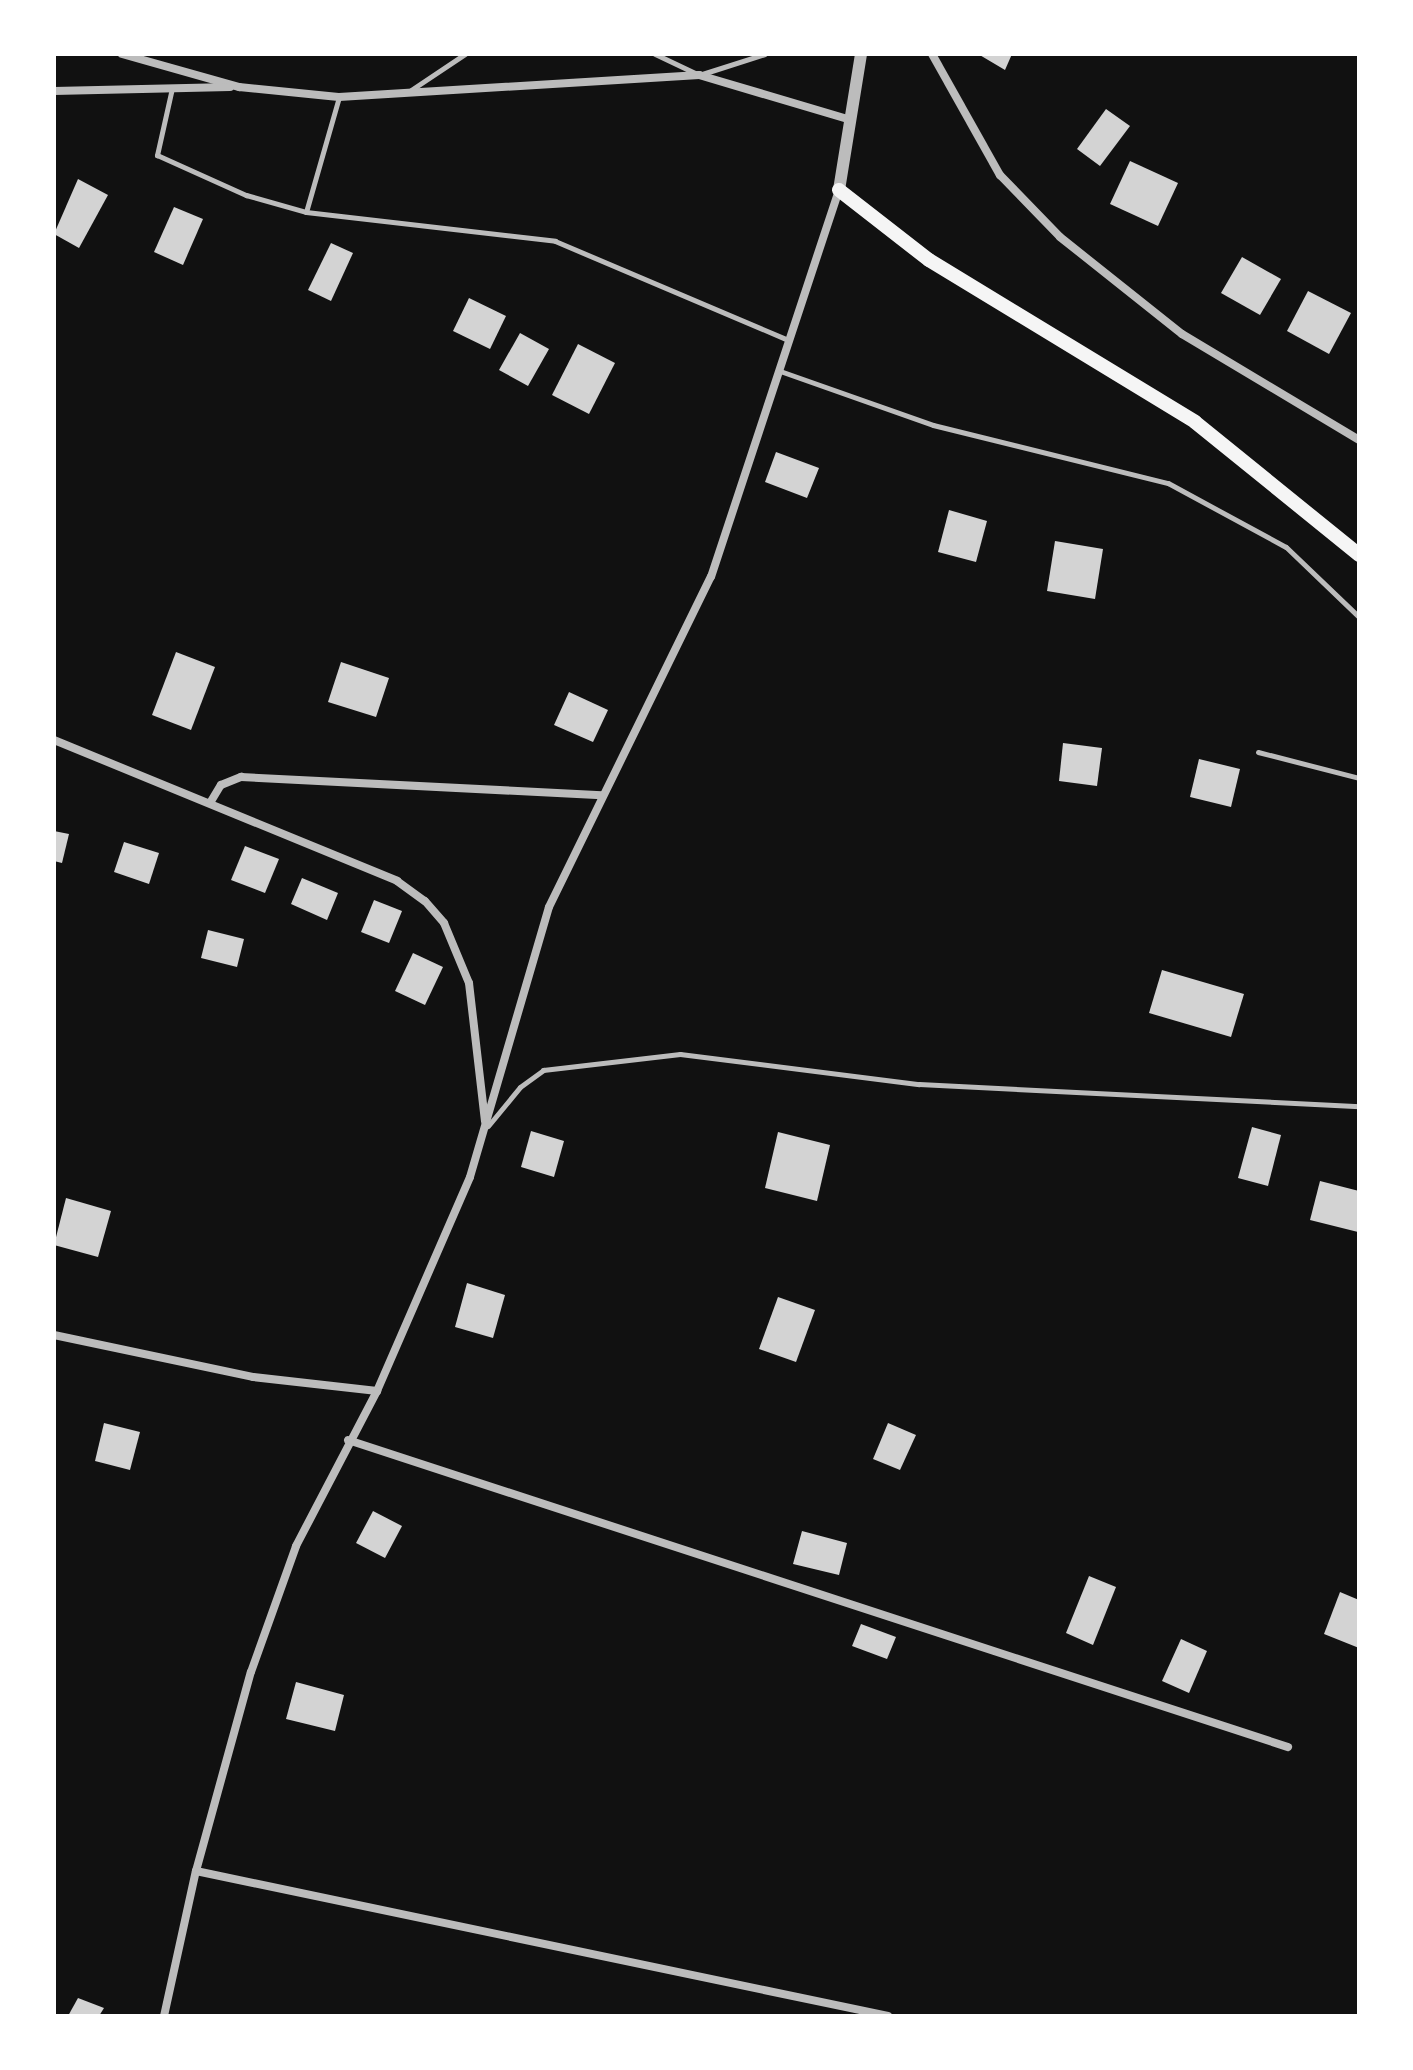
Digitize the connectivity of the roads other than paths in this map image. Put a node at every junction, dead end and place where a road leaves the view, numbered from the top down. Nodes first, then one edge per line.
1 (122, 54) edge
2 (465, 54) edge
3 (655, 54) edge
4 (765, 54) edge
5 (861, 54) edge
6 (932, 54) edge
7 (699, 75) junction
8 (239, 87) junction
9 (172, 88) junction
10 (54, 91) edge
11 (407, 93) junction
12 (339, 97) junction
13 (848, 119) junction
14 (839, 190) junction
15 (306, 212) junction
16 (789, 340) junction
17 (779, 371) junction
18 (1359, 440) edge
19 (1359, 555) edge
20 (1359, 617) edge
21 (54, 740) edge
22 (1258, 752) dead end
23 (1359, 778) edge
24 (602, 795) junction
25 (210, 803) junction
26 (1359, 1106) edge
27 (486, 1129) junction
28 (54, 1335) edge
29 (377, 1391) junction
30 (348, 1440) junction
31 (1288, 1747) dead end
32 (196, 1871) junction
33 (164, 2016) edge
34 (888, 2016) edge

1 - 8 street
2 - 11 lane
3 - 7 lane
4 - 7 lane
5 - 13 street
6 - 18 street
7 - 11 street
7 - 13 street
8 - 9 street
8 - 12 street
9 - 10 street
9 - 15 lane
11 - 12 street
12 - 15 lane
13 - 14 street
14 - 16 street
14 - 19 main road
15 - 16 lane
16 - 17 street
17 - 20 lane
17 - 24 street
21 - 25 street
22 - 23 lane
24 - 25 street
24 - 27 street
25 - 27 street
26 - 27 lane
27 - 29 street
28 - 29 street
29 - 30 street
30 - 31 street
30 - 32 street
32 - 33 street
32 - 34 street

